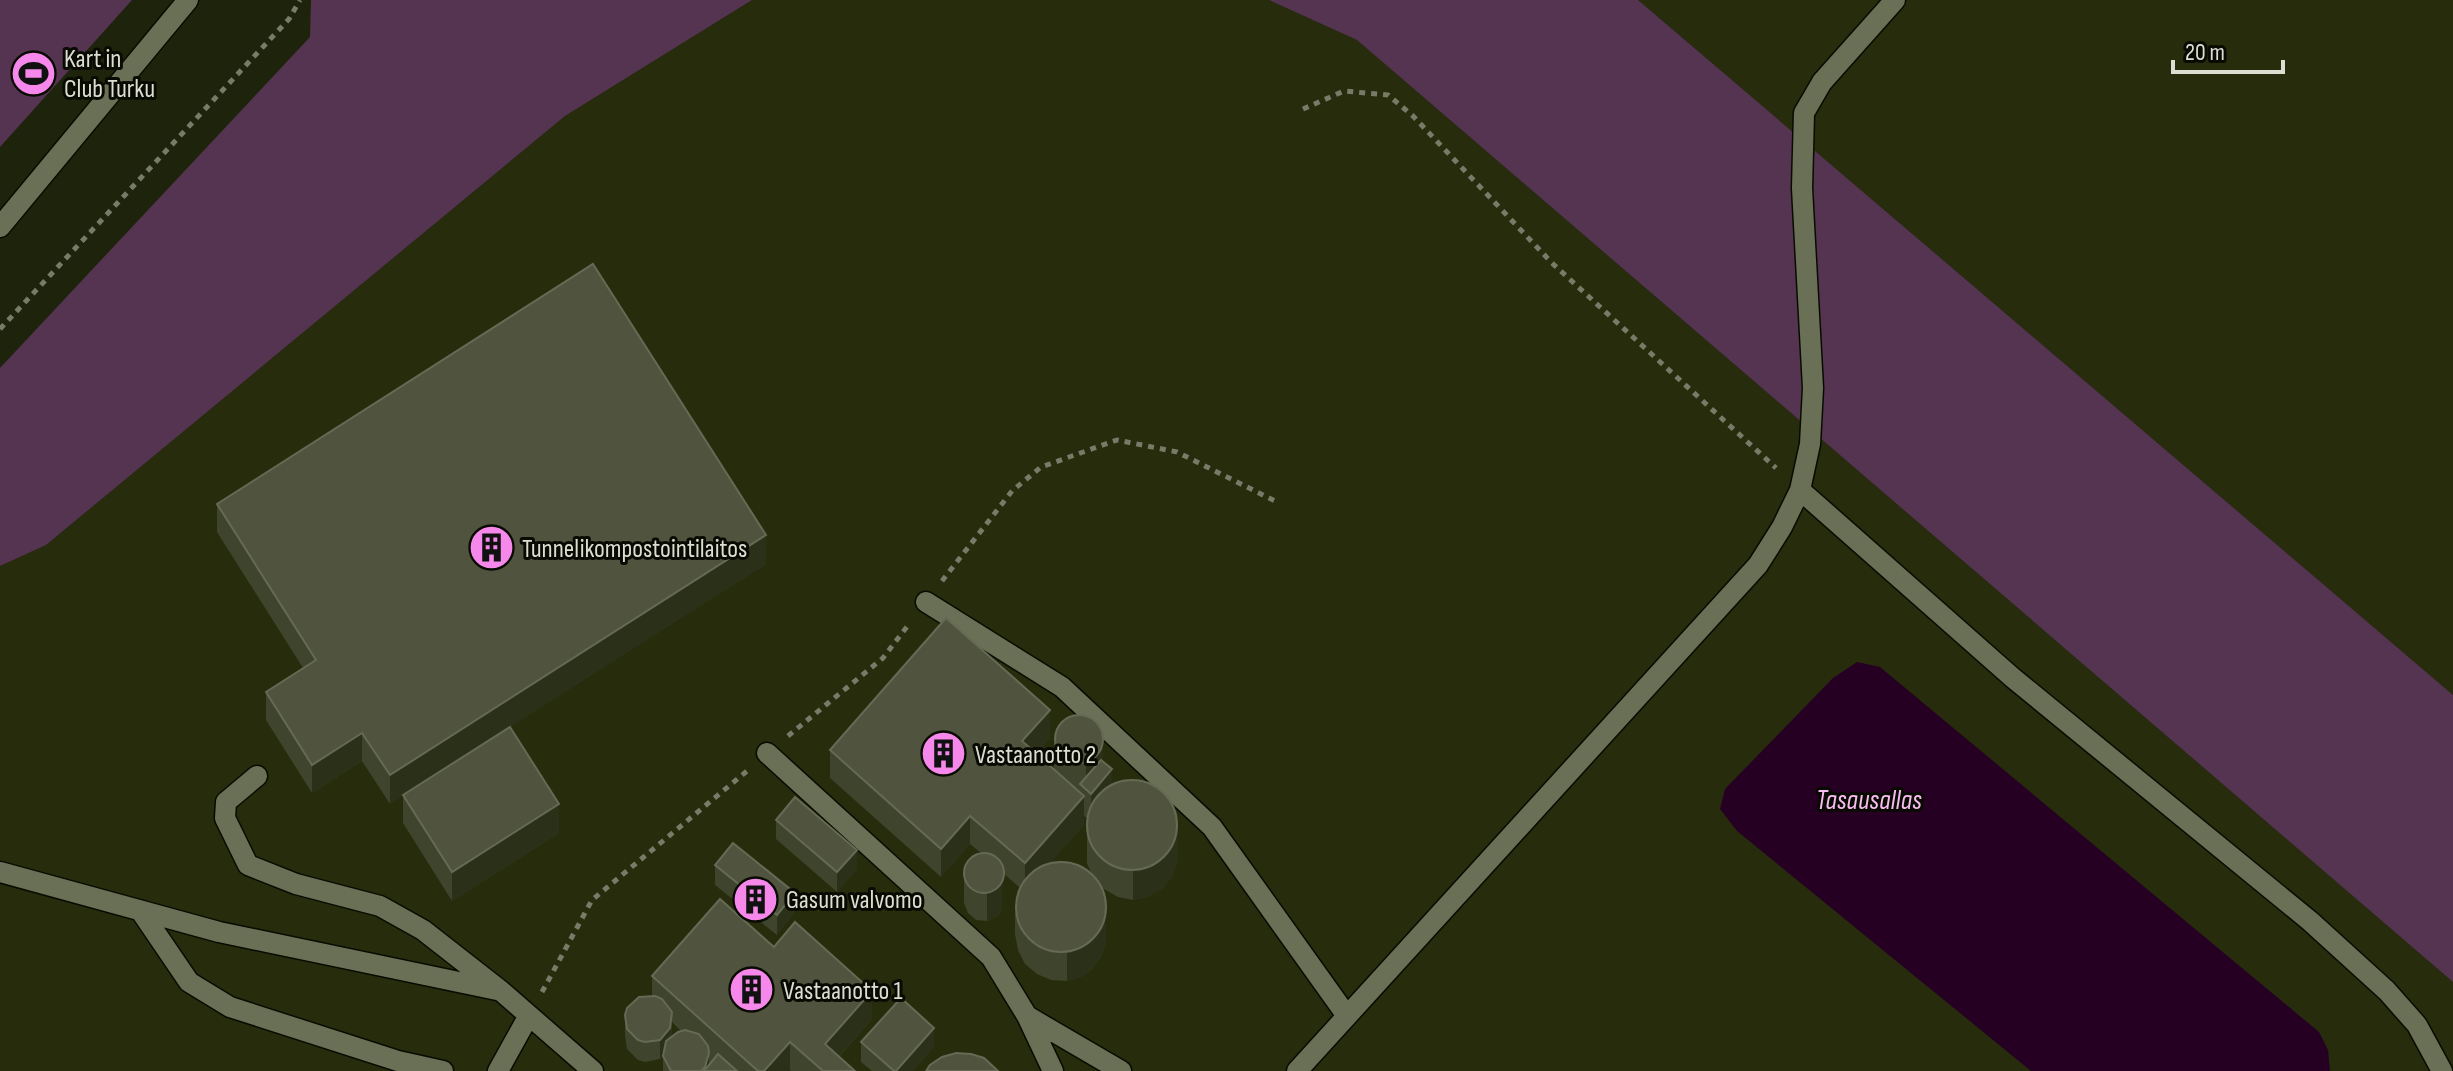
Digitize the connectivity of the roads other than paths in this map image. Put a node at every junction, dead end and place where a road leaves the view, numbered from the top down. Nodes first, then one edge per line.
1 (188, 0) edge
2 (1895, 0) edge
3 (0, 227) edge
4 (1800, 490) junction
5 (926, 602) road end
6 (767, 753) road end
7 (257, 776) dead end
8 (0, 872) edge
9 (140, 910) junction
10 (501, 991) junction
11 (1027, 1016) junction
12 (1347, 1016) junction
13 (528, 1017) junction
14 (443, 1071) edge
15 (498, 1071) edge
16 (593, 1071) edge
17 (1053, 1071) edge
18 (1121, 1071) edge
19 (1297, 1071) edge
20 (2442, 1071) edge

1 - 3 street
2 - 4 street
4 - 12 street
4 - 20 street
5 - 12 street
6 - 11 street
7 - 10 street
8 - 9 street
9 - 10 street
9 - 14 street
10 - 13 street
11 - 17 street
11 - 18 street
12 - 19 street
13 - 15 street
13 - 16 street

